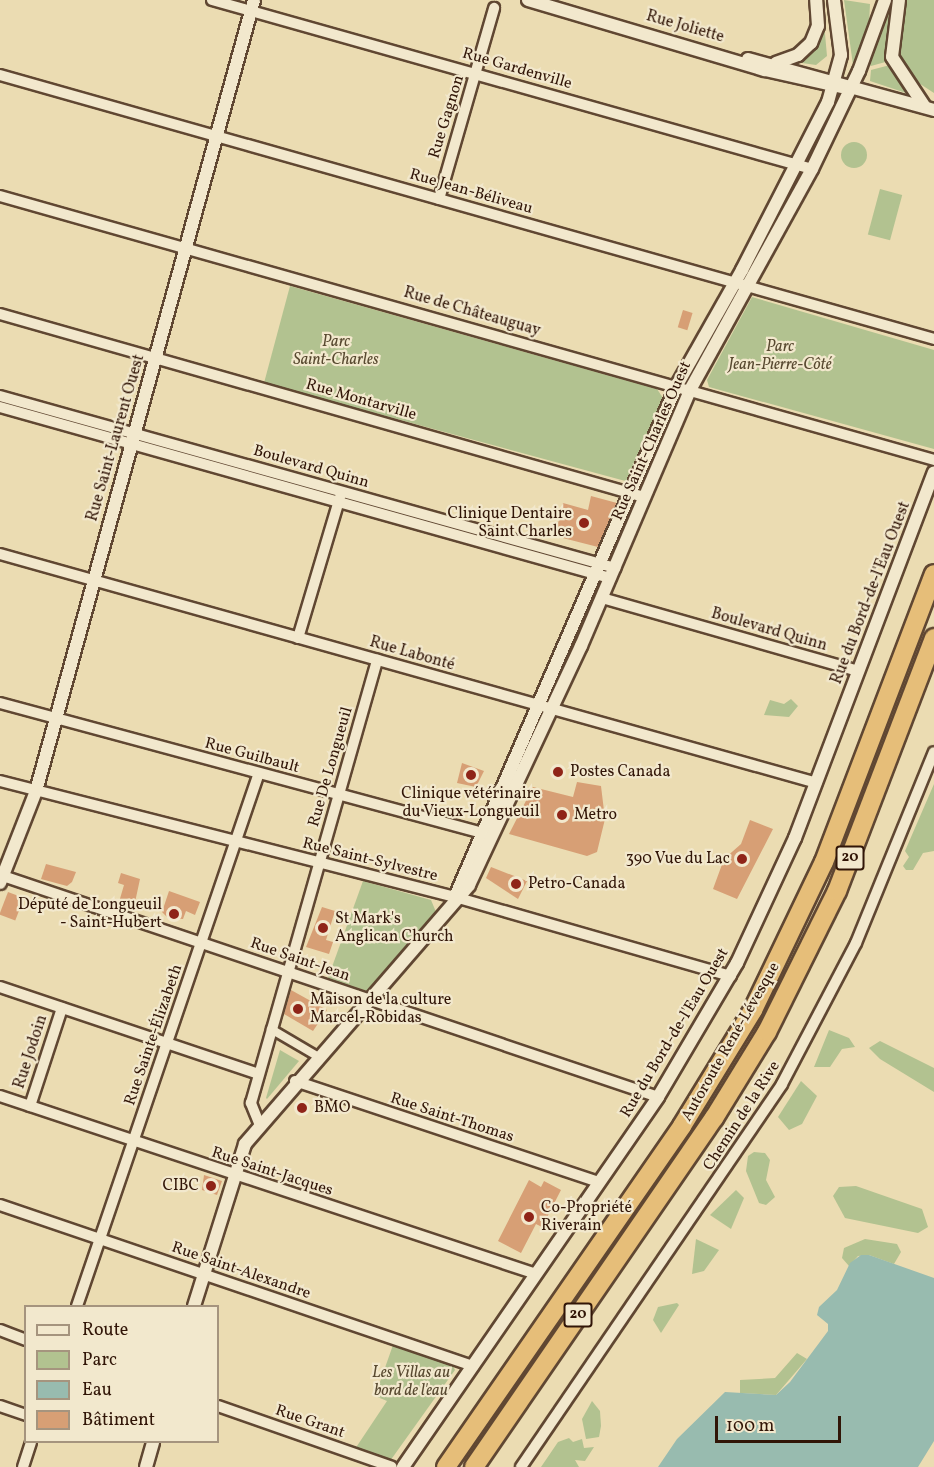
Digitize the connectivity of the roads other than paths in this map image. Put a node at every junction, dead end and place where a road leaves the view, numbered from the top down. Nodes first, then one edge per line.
1 (212, 0) edge
2 (528, 0) edge
3 (816, 0) edge
4 (834, 0) edge
5 (885, 0) edge
6 (899, 0) edge
7 (252, 5) edge
8 (494, 8) dead end
9 (729, 57) junction
10 (776, 63) junction
11 (476, 73) junction
12 (0, 75) edge
13 (835, 84) junction
14 (851, 87) junction
15 (929, 109) edge
16 (218, 136) junction
17 (798, 164) junction
18 (812, 170) junction
19 (0, 196) edge
20 (439, 199) junction
21 (186, 248) junction
22 (735, 283) junction
23 (748, 287) junction
24 (0, 314) edge
25 (934, 339) edge
26 (156, 358) junction
27 (677, 385) junction
28 (690, 390) junction
29 (0, 396) edge
30 (0, 407) edge
31 (133, 438) junction
32 (934, 460) edge
33 (934, 473) edge
34 (342, 491) junction
35 (632, 492) junction
36 (644, 497) junction
37 (338, 503) junction
38 (0, 554) edge
39 (600, 569) junction
40 (612, 573) junction
41 (934, 574) edge
42 (93, 580) junction
43 (602, 598) junction
44 (298, 638) junction
45 (934, 638) edge
46 (376, 660) junction
47 (859, 671) junction
48 (0, 704) edge
49 (546, 708) junction
50 (55, 718) junction
51 (934, 752) edge
52 (259, 773) junction
53 (0, 781) edge
54 (816, 783) junction
55 (36, 790) junction
56 (339, 795) junction
57 (490, 835) junction
58 (236, 841) junction
59 (320, 863) junction
60 (1, 878) edge
61 (456, 897) junction
62 (201, 943) junction
63 (289, 972) junction
64 (730, 976) junction
65 (0, 987) edge
66 (368, 999) junction
67 (62, 1008) junction
68 (271, 1029) junction
69 (167, 1043) junction
70 (317, 1056) junction
71 (259, 1074) junction
72 (295, 1082) junction
73 (0, 1096) edge
74 (658, 1097) junction
75 (30, 1106) junction
76 (259, 1123) junction
77 (134, 1141) junction
78 (233, 1176) junction
79 (599, 1182) junction
80 (0, 1205) edge
81 (100, 1240) junction
82 (536, 1274) junction
83 (204, 1275) junction
84 (77, 1305) edge
85 (194, 1305) edge
86 (0, 1330) edge
87 (24, 1339) edge
88 (473, 1366) junction
89 (0, 1406) edge
90 (219, 1406) edge
91 (24, 1414) edge
92 (31, 1443) edge
93 (153, 1443) edge
94 (22, 1467) edge
95 (146, 1467) edge
96 (392, 1467) edge
97 (403, 1467) edge
98 (446, 1467) edge
99 (474, 1467) edge
100 (521, 1467) edge

1 - 7 street, Rue Gardenville
2 - 9 street, Rue Joliette
3 - 10 street
4 - 13 street, Rue Saint-Charles Ouest
5 - 14 street, Rue Saint-Charles Ouest
6 - 15 street
7 - 11 street, Rue Gardenville
7 - 16 street, Rue Saint-Laurent Ouest
8 - 11 street, Rue Gagnon
9 - 10 street, Rue Joliette
9 - 13 street, Rue Joliette
10 - 13 street, Rue Joliette
11 - 17 street, Rue Gardenville
11 - 20 street, Rue Gagnon
12 - 16 street, Rue Jean-Béliveau
13 - 14 street, Rue Joliette
13 - 17 street, Rue Saint-Charles Ouest
14 - 15 street, Rue Joliette
14 - 18 street, Rue Saint-Charles Ouest
16 - 20 street, Rue Jean-Béliveau
16 - 21 street, Rue Saint-Laurent Ouest
17 - 18 street, Rue Gardenville
17 - 22 street, Rue Saint-Charles Ouest
18 - 23 street, Rue Saint-Charles Ouest
19 - 21 street, Rue de Châteauguay
20 - 22 street, Rue Jean-Béliveau
21 - 26 street, Rue Saint-Laurent Ouest
21 - 27 street, Rue de Châteauguay
22 - 23 street, Rue Jean-Béliveau
22 - 27 street, Rue Saint-Charles Ouest
23 - 25 street, Rue Jean-Béliveau
23 - 28 street, Rue Saint-Charles Ouest
24 - 26 street, Rue Montarville
26 - 31 street, Rue Saint-Laurent Ouest
26 - 35 street, Rue Montarville
27 - 28 street, Rue de Châteauguay
27 - 35 street, Rue Saint-Charles Ouest
28 - 32 street, Rue de Châteauguay
28 - 36 street, Rue Saint-Charles Ouest
29 - 31 street, Boulevard Quinn
30 - 31 street, Boulevard Quinn
31 - 34 street, Boulevard Quinn
31 - 37 street, Boulevard Quinn
31 - 42 street, Rue Saint-Laurent Ouest
33 - 47 street, Rue du Bord-de-l'Eau Ouest
34 - 37 street
34 - 39 street, Boulevard Quinn
35 - 36 street, Rue Montarville
35 - 39 street, Rue Saint-Charles Ouest
36 - 40 street, Rue Saint-Charles Ouest
37 - 39 street, Boulevard Quinn
37 - 44 street
38 - 42 street, Rue Labonté
39 - 40 street, Boulevard Quinn
39 - 49 street, Rue Saint-Charles Ouest
40 - 43 street, Rue Saint-Charles Ouest
41 - 98 highway, Autoroute René-Lévesque / 20
42 - 44 street, Rue Labonté
42 - 50 street, Rue Saint-Laurent Ouest
43 - 47 street, Boulevard Quinn
43 - 49 street, Rue Saint-Charles Ouest
44 - 46 street, Rue Labonté
45 - 99 highway, Autoroute René-Lévesque / 20
46 - 49 street, Rue Labonté
46 - 56 street, Rue De Longueuil
47 - 54 street, Rue du Bord-de-l'Eau Ouest
48 - 50 street, Rue Guilbault
49 - 54 street, Rue Labonté
49 - 57 street, Rue Saint-Charles Ouest
50 - 52 street, Rue Guilbault
50 - 55 street, Rue Saint-Laurent Ouest
51 - 100 street, Chemin de la Rive
52 - 56 street, Rue Guilbault
52 - 58 street, Rue Sainte-Élizabeth
53 - 55 street, Rue Saint-Sylvestre
54 - 64 street, Rue du Bord-de-l'Eau Ouest
55 - 58 street, Rue Saint-Sylvestre
55 - 60 street, Rue Saint-Laurent Ouest
56 - 57 street, Rue Guilbault
56 - 59 street, Rue De Longueuil
57 - 61 street, Rue Saint-Charles Ouest
58 - 59 street, Rue Saint-Sylvestre
58 - 62 street, Rue Sainte-Élizabeth
59 - 61 street, Rue Saint-Sylvestre
59 - 63 street, Rue De Longueuil
60 - 62 street, Rue Saint-Jean
61 - 64 street, Rue Saint-Sylvestre
61 - 66 street, Rue Saint-Charles Ouest
62 - 63 street, Rue Saint-Jean
62 - 69 street, Rue Sainte-Élizabeth
63 - 66 street, Rue Saint-Jean
63 - 68 street, Rue De Longueuil
64 - 74 street, Rue du Bord-de-l'Eau Ouest
65 - 67 street
66 - 70 street, Rue Saint-Charles Ouest
66 - 74 street, Rue Saint-Jean
67 - 69 street
67 - 75 street, Rue Jodoin
68 - 70 street
68 - 71 street, Rue De Longueuil
69 - 71 street
69 - 77 street, Rue Sainte-Élizabeth
70 - 72 street, Rue Saint-Charles Ouest
71 - 76 street, Rue De Longueuil
72 - 76 street, Rue Saint-Charles Ouest
72 - 79 street, Rue Saint-Thomas
73 - 75 street, Rue Saint-Jacques
74 - 79 street, Rue du Bord-de-l'Eau Ouest
75 - 77 street, Rue Saint-Jacques
76 - 78 street, Rue Saint-Charles Ouest
77 - 78 street, Rue Saint-Jacques
77 - 81 street, Rue Sainte-Élizabeth
78 - 82 street, Rue Saint-Jacques
78 - 83 street, Rue Saint-Charles Ouest
79 - 82 street, Rue du Bord-de-l'Eau Ouest
80 - 81 street, Rue Saint-Alexandre
81 - 83 street, Rue Saint-Alexandre
81 - 84 street, Rue Sainte-Élizabeth
82 - 88 street, Rue du Bord-de-l'Eau Ouest
83 - 85 street, Rue Saint-Charles Ouest
83 - 88 street, Rue Saint-Alexandre
86 - 87 street
88 - 97 street, Rue du Bord-de-l'Eau Ouest
89 - 91 street
90 - 96 street, Rue Grant
92 - 94 street
93 - 95 street

